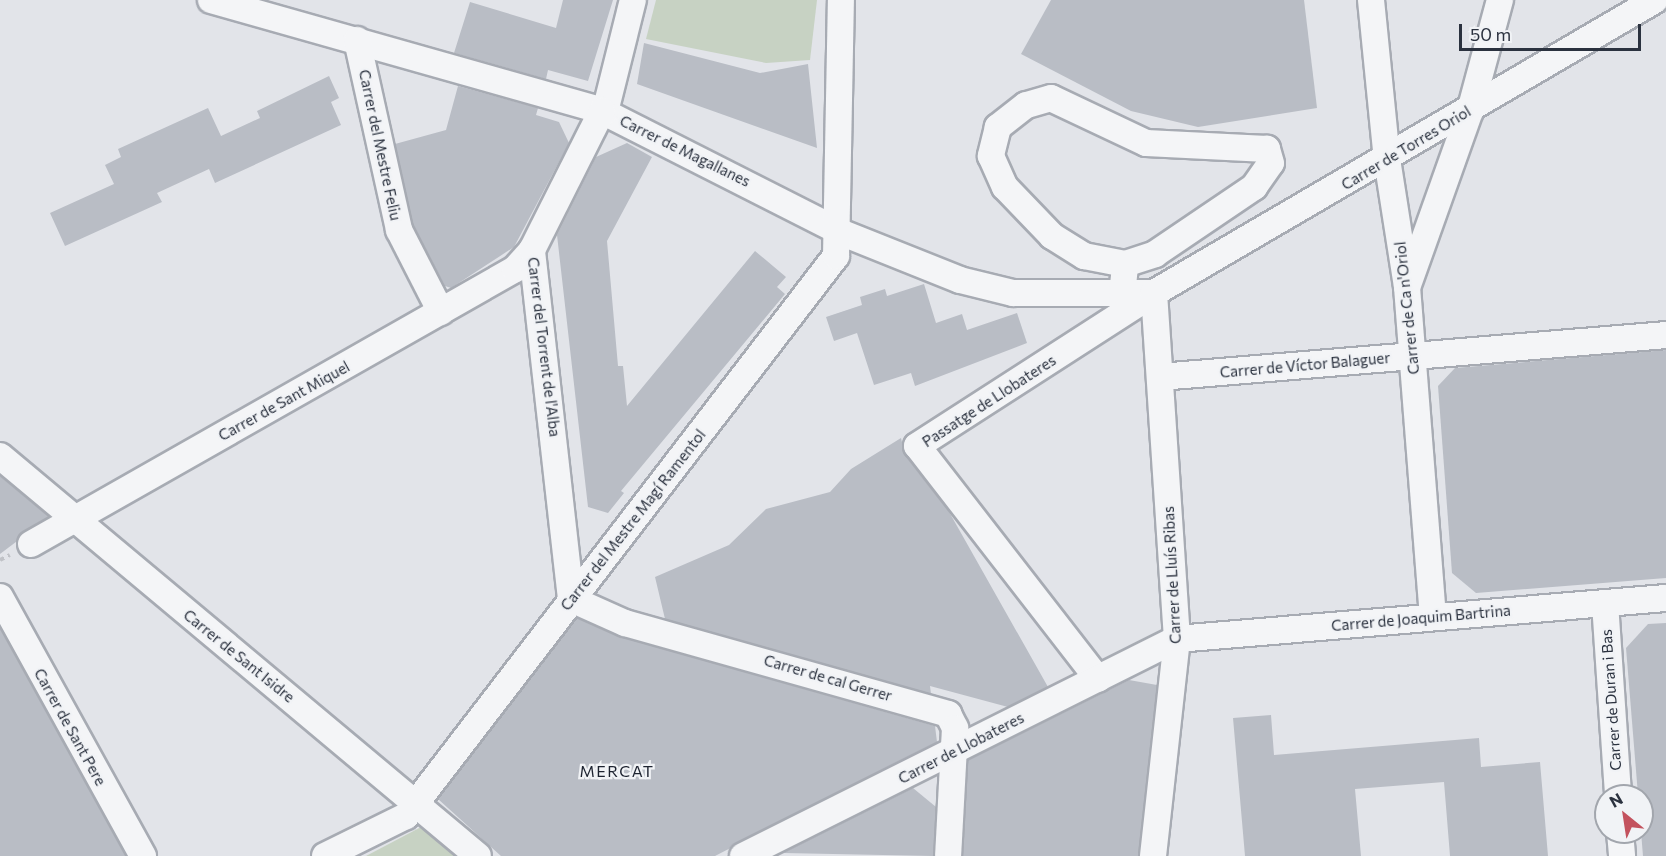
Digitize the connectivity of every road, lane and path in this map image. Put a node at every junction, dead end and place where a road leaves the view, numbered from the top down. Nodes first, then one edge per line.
1 (210, 0) edge
2 (633, 0) edge
3 (841, 0) edge
4 (1371, 0) edge
5 (1500, 0) edge
6 (1655, 0) edge
7 (255, 6) edge
8 (357, 40) junction
9 (604, 111) junction
10 (1470, 111) junction
11 (1387, 159) junction
12 (840, 232) junction
13 (532, 250) junction
14 (1125, 264) junction
15 (1407, 287) junction
16 (1154, 293) junction
17 (1122, 295) junction
18 (441, 312) junction
19 (1666, 335) edge
20 (1412, 356) junction
21 (1160, 377) junction
22 (0, 456) edge
23 (76, 523) junction
24 (31, 544) dead end
25 (0, 597) edge
26 (1666, 598) edge
27 (571, 599) junction
28 (1605, 603) junction
29 (1433, 617) junction
30 (8, 637) edge
31 (1177, 639) junction
32 (1098, 679) junction
33 (952, 753) junction
34 (1617, 784) edge
35 (416, 803) junction
36 (772, 850) edge
37 (329, 855) edge
38 (143, 856) edge
39 (478, 856) edge
40 (743, 856) edge
41 (948, 856) edge
42 (1153, 856) edge

1 - 7 street, Carrer de Magallanes
2 - 9 street, Carrer del Torrent de l'Alba
3 - 12 street, Carrer del Mestre Magí Ramentol
4 - 11 street, Carrer de Ca n'Oriol
5 - 10 street
6 - 10 street, Carrer de Torres Oriol
7 - 8 street, Carrer de Magallanes
8 - 9 street, Carrer de Magallanes
8 - 18 street, Carrer del Mestre Feliu
9 - 12 street, Carrer de Magallanes
9 - 13 street, Carrer del Torrent de l'Alba
10 - 11 street, Carrer de Torres Oriol
10 - 15 street
11 - 15 street, Carrer de Ca n'Oriol
11 - 16 street, Carrer de Torres Oriol
12 - 17 street, Carrer de Magallanes
12 - 27 street, Carrer del Mestre Magí Ramentol
13 - 18 street, Carrer de Sant Miquel
13 - 27 street, Carrer del Torrent de l'Alba
14 - 14 street
14 - 17 street
15 - 20 street, Carrer de Ca n'Oriol
16 - 17 street, Carrer de Magallanes
16 - 21 street, Carrer de Lluís Ribas
16 - 32 street, Passatge de Llobateres
18 - 23 street, Carrer de Sant Miquel
19 - 20 street, Carrer de Víctor Balaguer
20 - 21 street, Carrer de Víctor Balaguer
20 - 29 street, Carrer de Ca n'Oriol
21 - 31 street, Carrer de Lluís Ribas
22 - 23 street, Carrer de Sant Isidre
23 - 24 street, Carrer de Sant Miquel
23 - 35 street, Carrer de Sant Isidre
25 - 30 street, Carrer de Sant Pere
26 - 28 street, Carrer de Joaquim Bartrina
27 - 33 street, Carrer de cal Gerrer
27 - 35 street, Carrer del Mestre Magí Ramentol
28 - 29 street, Carrer de Joaquim Bartrina
28 - 34 street, Carrer de Duran i Bas
29 - 31 street, Carrer de Joaquim Bartrina
30 - 38 street, Carrer de Sant Pere
31 - 32 street, Carrer de Llobateres
31 - 42 street, Carrer de Lluís Ribas
32 - 33 street, Carrer de Llobateres
33 - 36 street, Carrer de Llobateres
33 - 41 street, Carrer de cal Gerrer
35 - 37 street, Carrer del Mestre Magí Ramentol
35 - 39 street, Carrer de Sant Isidre
36 - 40 street, Carrer de Llobateres

